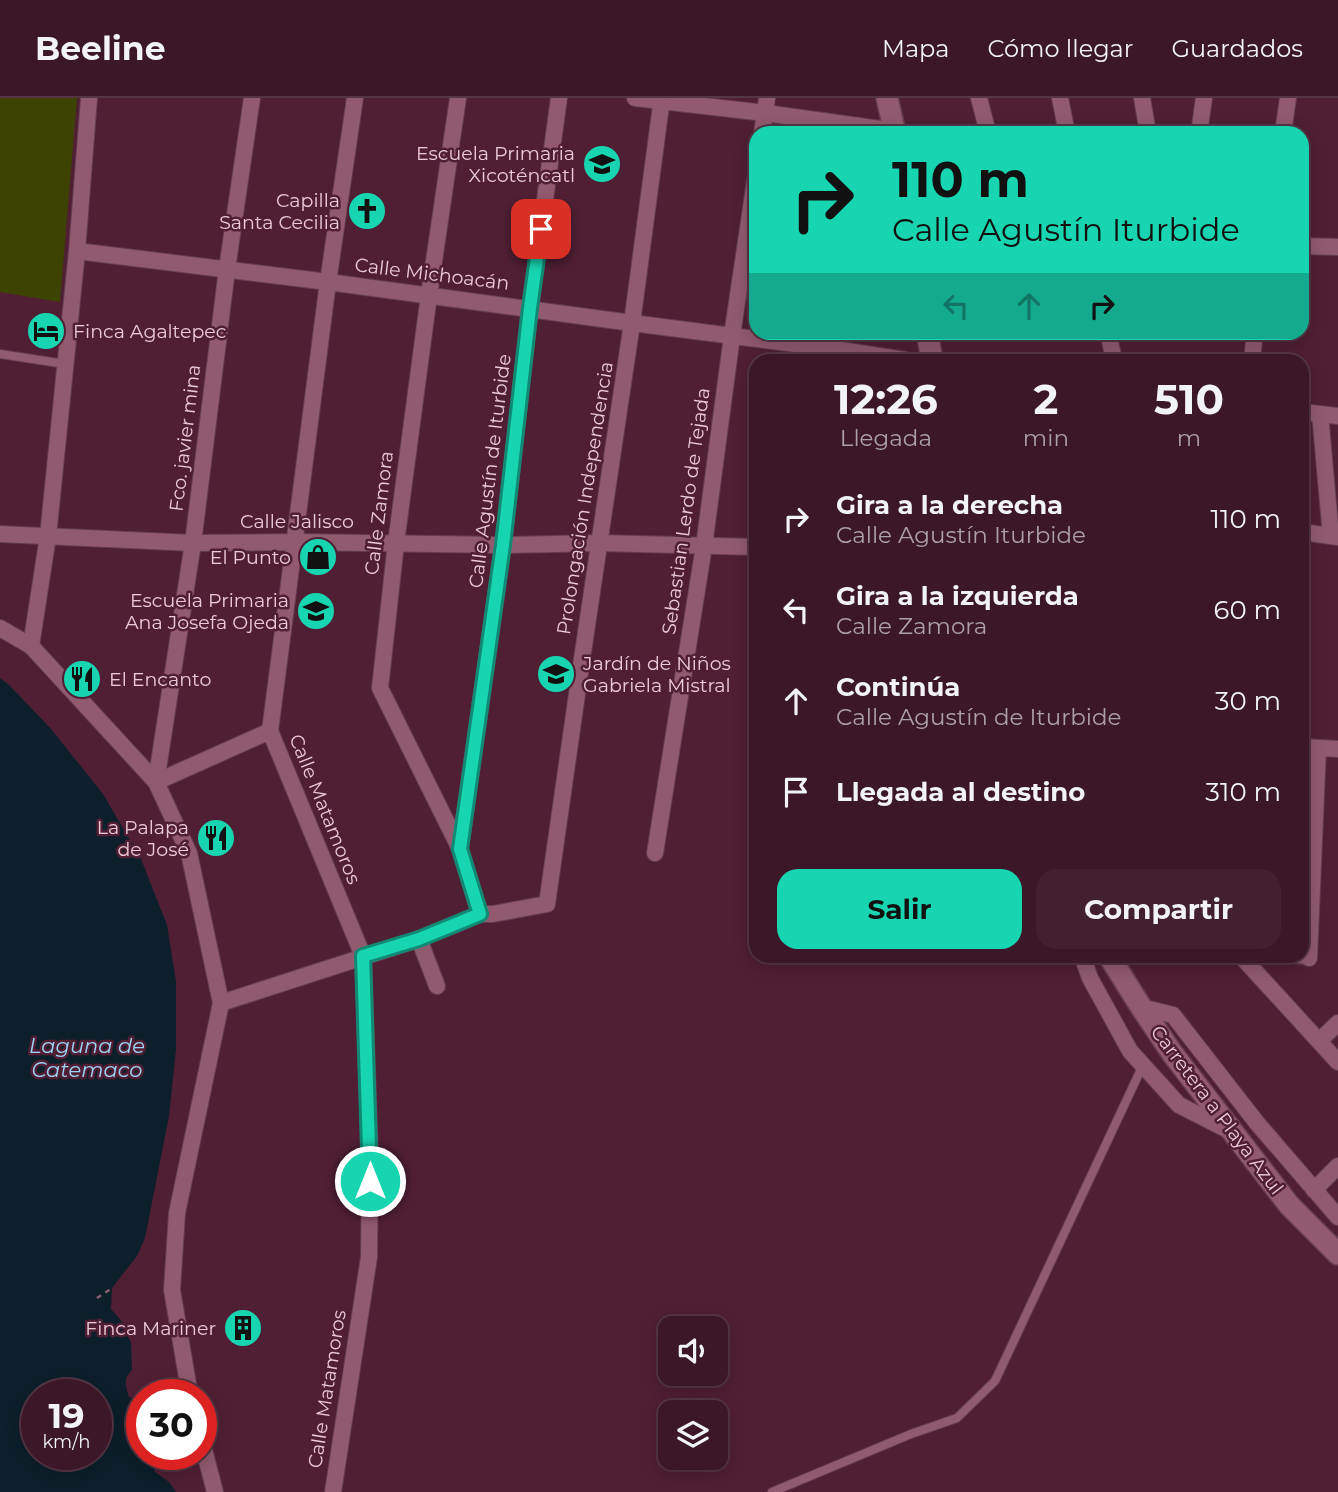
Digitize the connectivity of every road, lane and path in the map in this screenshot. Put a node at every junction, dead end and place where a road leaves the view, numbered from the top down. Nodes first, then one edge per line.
1 (89, 98) edge
2 (252, 98) edge
3 (355, 98) edge
4 (458, 98) edge
5 (559, 98) edge
6 (635, 98) edge
7 (887, 98) edge
8 (979, 98) edge
9 (1060, 98) edge
10 (1142, 98) edge
11 (1204, 98) edge
12 (1288, 98) edge
13 (662, 100) edge
14 (766, 106) edge
15 (763, 126) edge
16 (844, 126) edge
17 (894, 126) edge
18 (986, 126) edge
19 (1066, 126) edge
20 (1147, 126) edge
21 (1200, 126) edge
22 (1284, 126) edge
23 (749, 221) edge
24 (1309, 246) edge
25 (1338, 247) edge
26 (77, 251) junction
27 (227, 269) junction
28 (328, 282) junction
29 (429, 295) junction
30 (530, 308) junction
31 (632, 323) junction
32 (732, 336) junction
33 (749, 338) edge
34 (769, 340) edge
35 (834, 347) edge
36 (0, 354) edge
37 (872, 354) edge
38 (65, 364) junction
39 (1309, 413) edge
40 (1320, 414) junction
41 (1338, 416) edge
42 (1309, 533) edge
43 (0, 534) edge
44 (47, 536) junction
45 (1334, 537) edge
46 (296, 542) junction
47 (193, 543) junction
48 (396, 543) junction
49 (600, 543) junction
50 (503, 545) junction
51 (704, 546) junction
52 (749, 547) edge
53 (0, 628) edge
54 (31, 646) junction
55 (270, 731) junction
56 (1310, 747) edge
57 (1338, 750) edge
58 (156, 782) junction
59 (460, 849) junction
60 (654, 853) dead end
61 (480, 914) junction
62 (419, 939) junction
63 (363, 956) junction
64 (1309, 958) edge
65 (1085, 963) edge
66 (1118, 963) edge
67 (1250, 963) edge
68 (437, 986) dead end
69 (221, 1003) junction
70 (1141, 1007) junction
71 (1338, 1023) edge
72 (1319, 1041) junction
73 (1338, 1062) edge
74 (1143, 1065) junction
75 (1233, 1133) junction
76 (1338, 1166) edge
77 (1314, 1190) junction
78 (1338, 1217) edge
79 (1338, 1255) edge
80 (112, 1288) dead end
81 (97, 1298) dead end
82 (187, 1379) edge
83 (209, 1470) edge
84 (215, 1492) edge
85 (333, 1492) edge
86 (772, 1492) edge

1 - 26 street
2 - 27 street, Fco. javier mina
3 - 28 street, Calle Matamoros
4 - 29 street, Calle Zamora
5 - 30 street, Calle Agustín de Iturbide
6 - 13 street
7 - 17 main road
8 - 18 street
9 - 19 street
10 - 20 street
11 - 21 street
12 - 22 street
13 - 14 street
13 - 31 street, Prolongación Independencia
14 - 15 street
14 - 16 street
23 - 32 street, Sebastian Lerdo de Tejada
24 - 25 street
26 - 27 street, Calle Michoacán
26 - 38 street
27 - 28 street, Calle Michoacán
27 - 47 street, Fco. javier mina
28 - 29 street, Calle Michoacán
28 - 46 street, Calle Matamoros
29 - 30 street, Calle Michoacán
29 - 48 street, Calle Zamora
30 - 31 street, Calle Michoacán
30 - 50 street, Calle Agustín de Iturbide
31 - 32 street, Calle Michoacán
31 - 49 street, Prolongación Independencia
32 - 33 street, Calle Michoacán
32 - 51 street, Sebastian Lerdo de Tejada
34 - 35 street, Calle Michoacán
35 - 37 street, Calle Michoacán
36 - 38 lane
38 - 44 street
39 - 40 street
40 - 41 street
40 - 45 street
42 - 45 street
43 - 44 street, Calle Jalisco
44 - 47 street, Calle Jalisco
44 - 54 street
46 - 47 street, Calle Jalisco
46 - 48 street, Calle Jalisco
46 - 55 street, Calle Matamoros
47 - 58 street, Fco. javier mina
48 - 50 street, Calle Jalisco
48 - 59 street, Calle Zamora
49 - 50 street, Calle Jalisco
49 - 51 street, Calle Jalisco
49 - 61 street, Prolongación Independencia
50 - 59 street, Calle Agustín de Iturbide
51 - 52 street, Calle Jalisco
51 - 60 street, Sebastian Lerdo de Tejada
53 - 54 street
54 - 58 street
55 - 58 street
55 - 63 street, Calle Matamoros
56 - 57 street
56 - 64 street
58 - 69 street
59 - 61 street, Calle Zamora
61 - 62 street
62 - 63 street
62 - 68 street
63 - 69 street
63 - 85 street, Calle Matamoros
65 - 74 street
66 - 70 main road, Carretera a Playa Azul
67 - 72 street
69 - 82 street
70 - 75 main road, Carretera a Playa Azul
70 - 77 street
71 - 72 street
72 - 73 street
74 - 75 street
74 - 86 lane
75 - 79 main road, Carretera a Playa Azul
76 - 77 street
77 - 78 street
80 - 81 path
83 - 84 street

